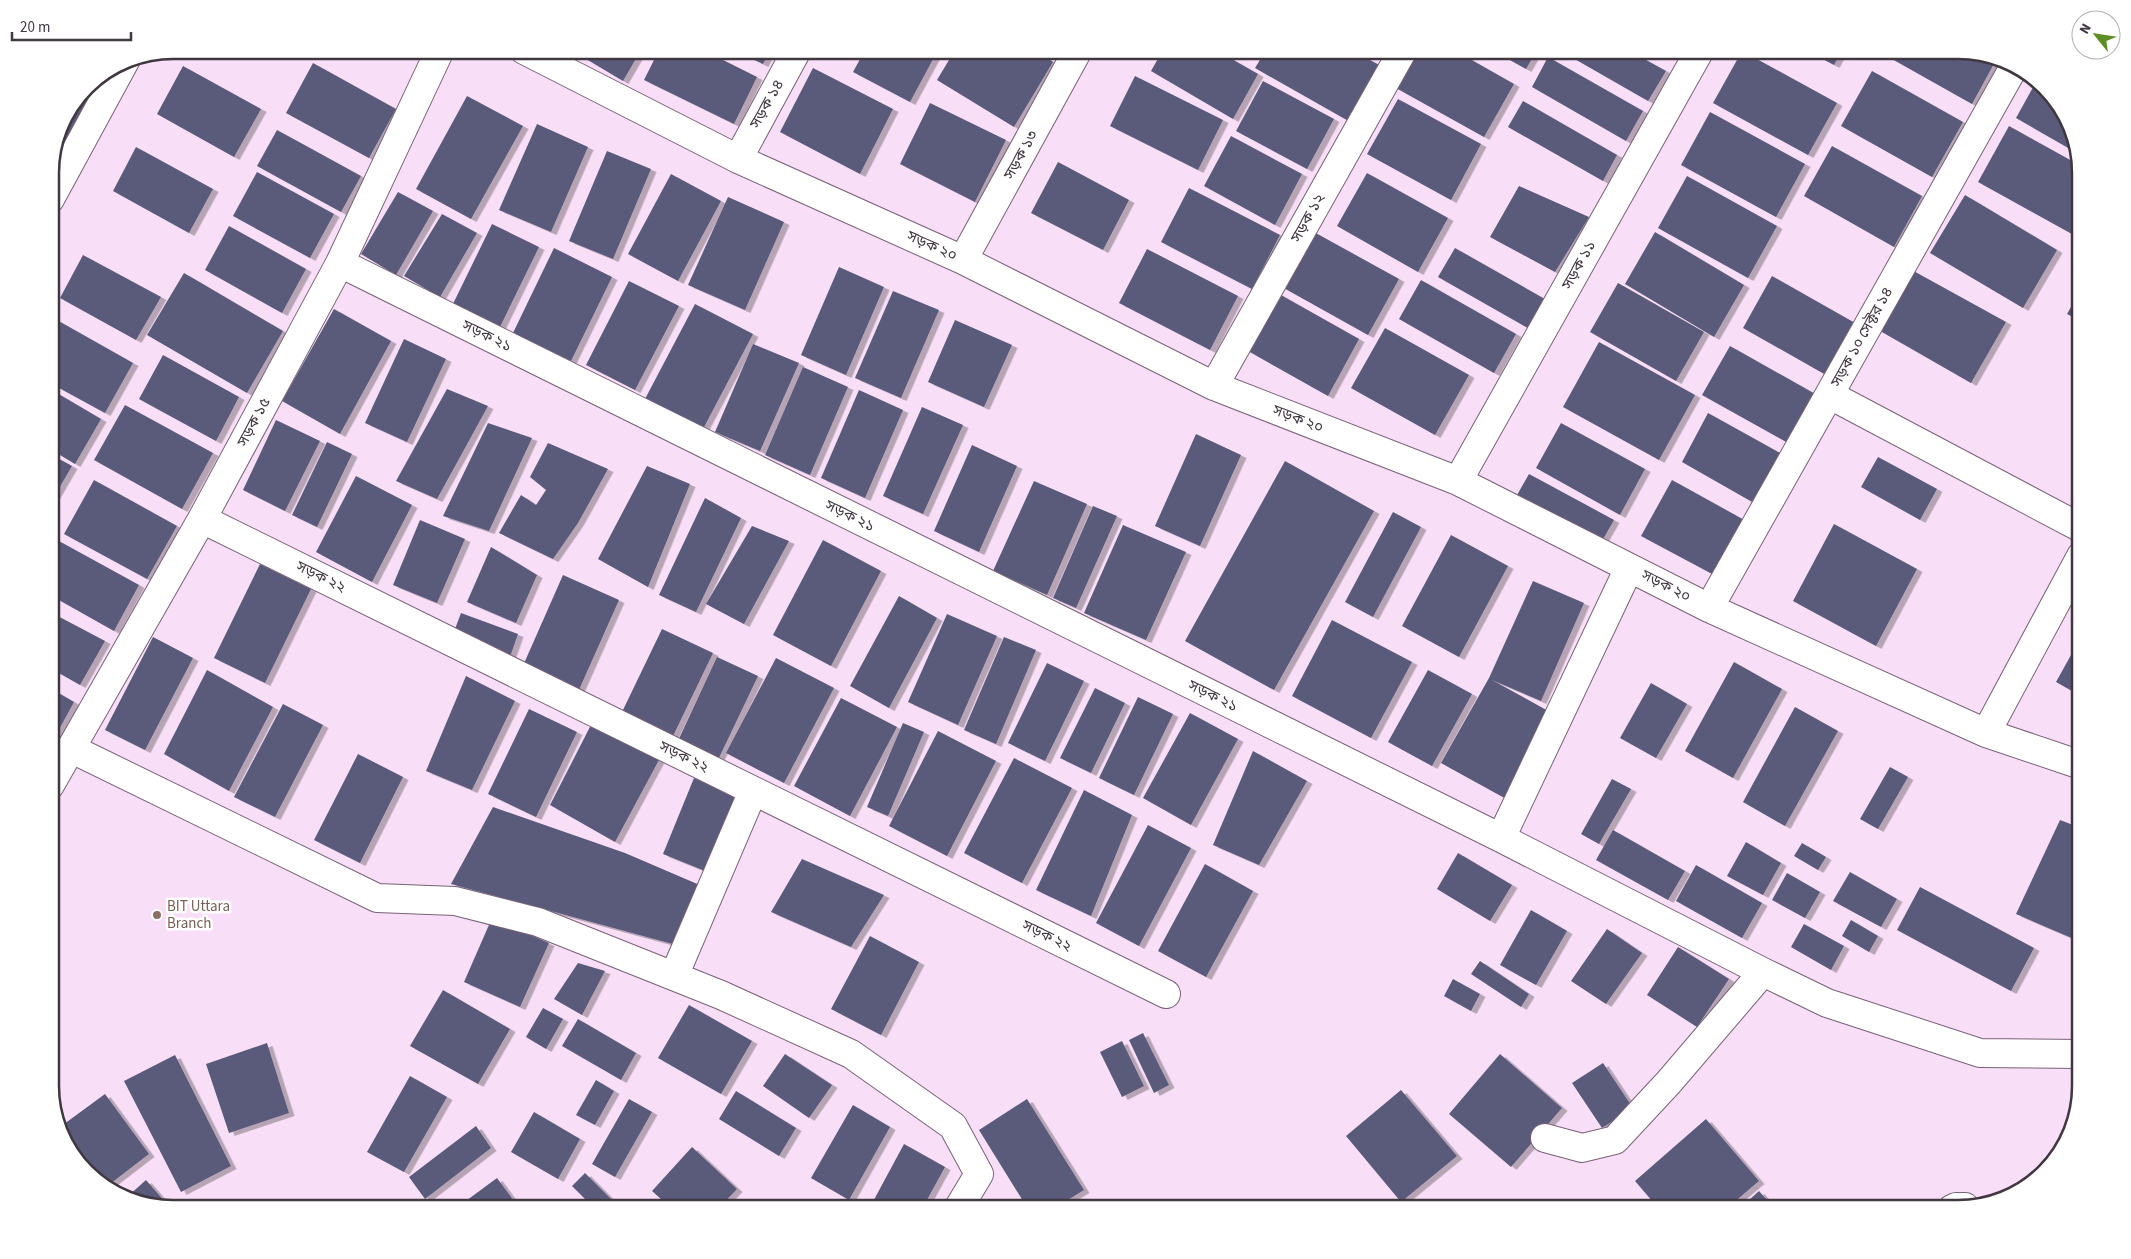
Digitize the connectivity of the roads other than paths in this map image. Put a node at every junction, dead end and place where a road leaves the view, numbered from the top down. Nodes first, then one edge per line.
1 (436, 59) edge
2 (542, 59) edge
3 (792, 59) edge
4 (1073, 59) edge
5 (1398, 59) edge
6 (1695, 59) edge
7 (2011, 72) edge
8 (119, 73) edge
9 (738, 159) junction
10 (59, 182) edge
11 (963, 260) junction
12 (340, 263) junction
13 (1214, 386) junction
14 (1830, 395) junction
15 (1458, 481) junction
16 (202, 518) junction
17 (2072, 523) edge
18 (1629, 568) junction
19 (2072, 573) edge
20 (1709, 608) junction
21 (1986, 733) junction
22 (72, 749) junction
23 (2072, 762) edge
24 (59, 770) edge
25 (754, 791) junction
26 (1501, 838) junction
27 (1763, 972) junction
28 (674, 976) junction
29 (1166, 994) dead end
30 (2072, 1054) edge
31 (1545, 1138) dead end
32 (963, 1200) edge

1 - 12 street, সড়ক ১৫
2 - 9 street, সড়ক ২০
3 - 9 street, সড়ক ১৪
4 - 11 street, সড়ক ১৩
5 - 13 street, সড়ক ১২
6 - 15 street, সড়ক ১১
7 - 14 street, সড়ক ১০ সেক্টর ১৪
8 - 10 street
9 - 11 street, সড়ক ২০
11 - 13 street, সড়ক ২০
12 - 16 street, সড়ক ১৫
12 - 26 street, সড়ক ২১
13 - 15 street, সড়ক ২০
14 - 17 street
14 - 20 street, সড়ক ১০ সেক্টর ১৪
15 - 18 street, সড়ক ২০
16 - 22 street, সড়ক ১৫
16 - 25 street, সড়ক ২২
18 - 20 street, সড়ক ২০
18 - 26 street
19 - 21 street
20 - 21 street, সড়ক ২০
21 - 23 street, সড়ক ২০
22 - 24 street, সড়ক ১৫
22 - 28 street
25 - 28 street
25 - 29 street, সড়ক ২২
26 - 27 street, সড়ক ২১
27 - 30 street, সড়ক ২১
27 - 31 street
28 - 32 street

